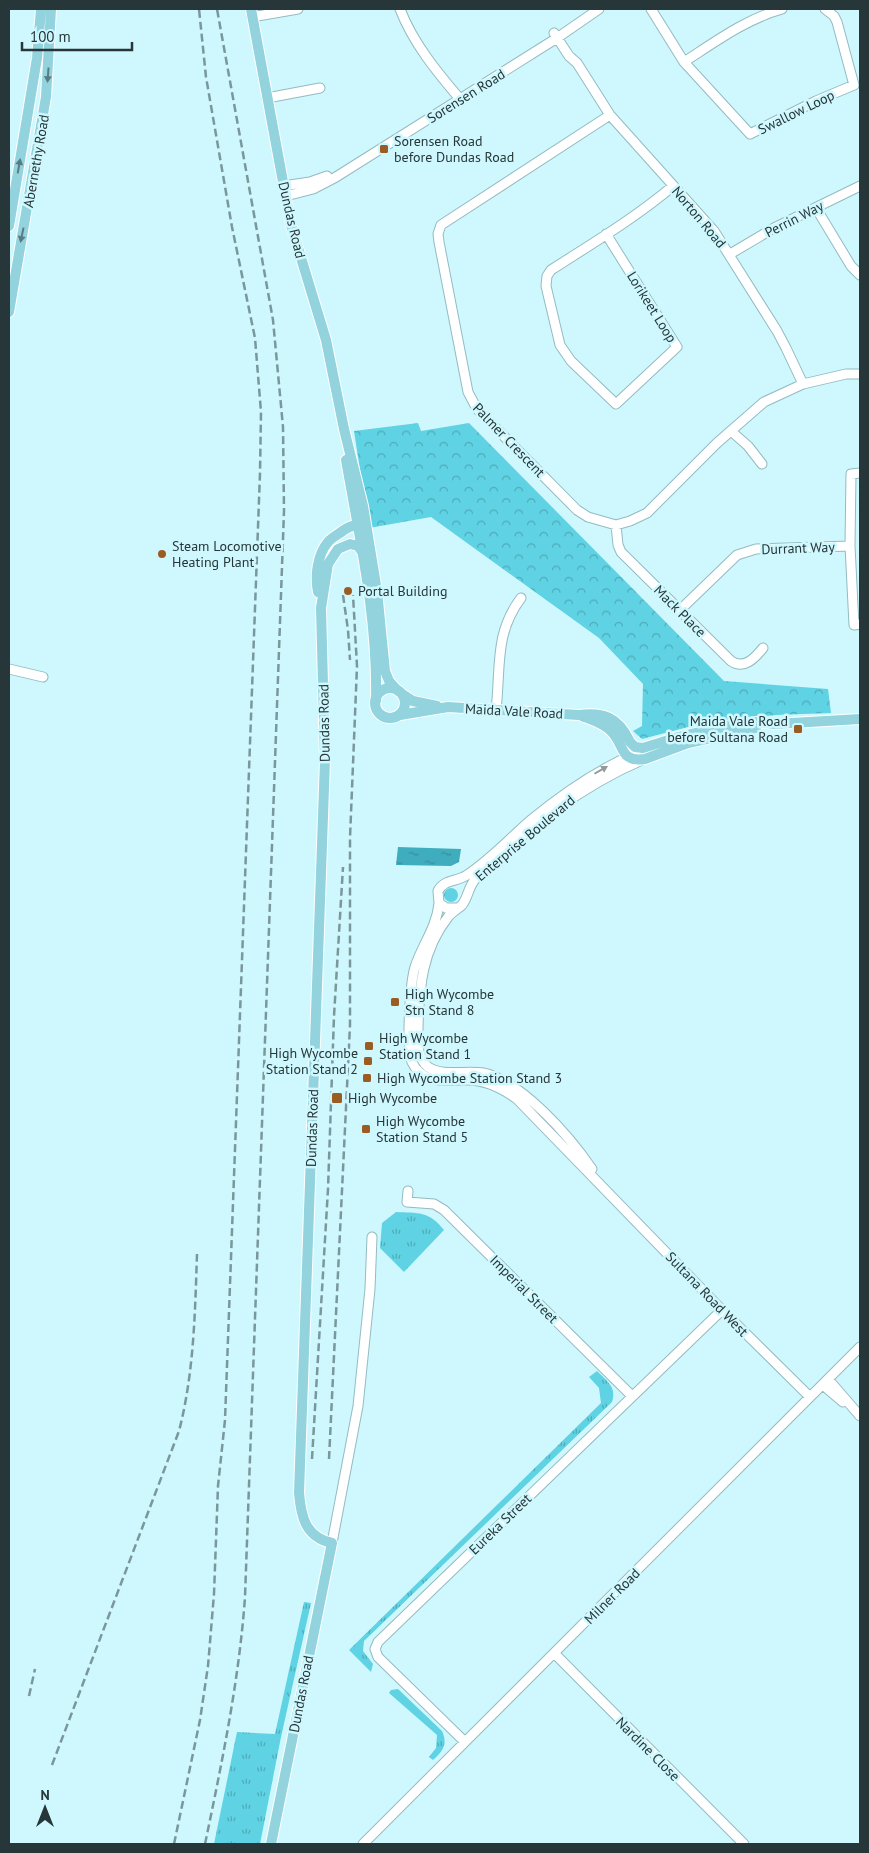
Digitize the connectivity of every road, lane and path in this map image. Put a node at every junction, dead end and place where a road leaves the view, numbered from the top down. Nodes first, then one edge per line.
1 (41, 9) edge
2 (51, 9) edge
3 (298, 9) edge
4 (400, 9) edge
5 (599, 9) edge
6 (651, 9) edge
7 (782, 9) edge
8 (825, 9) edge
9 (251, 13) edge
10 (559, 34) junction
11 (684, 62) junction
12 (320, 88) dead end
13 (267, 98) junction
14 (456, 98) junction
15 (610, 115) junction
16 (673, 186) junction
17 (860, 186) edge
18 (285, 191) junction
19 (816, 208) junction
20 (9, 226) edge
21 (606, 234) junction
22 (730, 254) junction
23 (860, 275) edge
24 (9, 312) edge
25 (860, 374) edge
26 (802, 384) junction
27 (344, 429) junction
28 (731, 431) junction
29 (762, 464) dead end
30 (860, 473) edge
31 (354, 510) junction
32 (616, 525) junction
33 (362, 530) junction
34 (330, 540) junction
35 (345, 545) junction
36 (850, 546) junction
37 (363, 552) junction
38 (521, 598) dead end
39 (321, 608) junction
40 (680, 610) junction
41 (860, 624) edge
42 (763, 648) dead end
43 (379, 659) junction
44 (9, 668) edge
45 (9, 673) edge
46 (400, 692) junction
47 (376, 701) junction
48 (448, 707) junction
49 (496, 710) junction
50 (400, 715) junction
51 (860, 719) edge
52 (774, 724) junction
53 (626, 742) junction
54 (648, 748) junction
55 (630, 759) junction
56 (617, 761) junction
57 (450, 881) junction
58 (466, 896) junction
59 (439, 903) junction
60 (458, 908) junction
61 (606, 1190) junction
62 (408, 1191) dead end
63 (372, 1236) dead end
64 (722, 1310) junction
65 (860, 1347) edge
66 (826, 1382) junction
67 (632, 1396) junction
68 (810, 1397) junction
69 (860, 1416) edge
70 (332, 1543) junction
71 (554, 1654) junction
72 (465, 1742) junction
73 (271, 1844) edge
74 (363, 1844) edge
75 (744, 1844) edge

20 -> 1 main road, Abernethy Road
2 -> 24 main road, Abernethy Road
3 - 9 street
4 - 14 street
5 - 10 street, Sorensen Road
6 - 11 street, Swallow Loop
7 - 11 street
8 - 11 street, Swallow Loop
9 - 13 main road, Dundas Road
10 - 14 street, Sorensen Road
10 - 15 street, Norton Road
12 - 13 street
13 - 18 main road, Dundas Road
14 - 18 street, Sorensen Road
15 - 16 street, Norton Road
15 - 32 street, Palmer Crescent
16 - 21 street, Lorikeet Loop
16 - 22 street, Norton Road
17 - 19 street, Perrin Way
18 - 27 main road, Dundas Road
19 - 22 street, Perrin Way
19 - 23 street
21 - 21 street, Lorikeet Loop
22 - 26 street, Norton Road
25 - 26 street
26 - 28 street
27 - 31 main road, Dundas Road
27 - 33 main road, Dundas Road
28 - 29 street
28 - 32 street
30 - 36 street, Durrant Way
31 - 33 main road, Dundas Road
31 - 34 main road, Dundas Road
32 - 40 street, Mack Place
33 - 34 main road
33 - 35 main road, Dundas Road
33 - 37 main road, Dundas Road
33 - 43 main road, Dundas Road
34 - 39 main road, Dundas Road
35 - 37 main road
35 - 39 main road, Dundas Road
36 - 40 street, Durrant Way
36 - 41 street, Durrant Way
37 - 43 main road, Dundas Road
38 - 49 street
39 - 70 main road, Dundas Road
40 - 42 street, Mack Place
43 - 46 main road
43 - 47 main road
44 - 45 street
46 - 47 main road
46 - 48 main road, Maida Vale Road
46 - 50 main road
47 - 50 main road, Maida Vale Road
48 - 49 main road, Maida Vale Road
48 - 50 main road, Maida Vale Road
49 - 53 main road, Maida Vale Road
51 - 52 main road
52 - 54 main road
52 - 55 main road
53 - 54 main road, Maida Vale Road
53 - 55 main road, Maida Vale Road
53 - 56 street
54 - 55 street
55 - 56 street, Enterprise Boulevard
55 - 58 street, Enterprise Boulevard
57 -> 56 street, Enterprise Boulevard
57 - 58 street, Enterprise Boulevard
57 - 59 street
58 - 60 street, Enterprise Boulevard
59 - 60 street
59 - 61 street
60 - 61 street, Enterprise Boulevard
61 - 64 street, Sultana Road West
62 - 67 street, Imperial Street
63 - 70 street, Dundas Road
64 - 67 street, Eureka Street
64 - 68 street, Sultana Road West
65 - 66 street, Milner Road
66 - 68 street, Milner Road
66 - 69 street
67 - 72 street, Eureka Street
68 - 71 street, Milner Road
70 - 73 main road, Dundas Road
71 - 72 street, Milner Road
71 - 75 street, Nardine Close
72 - 74 street, Milner Road

